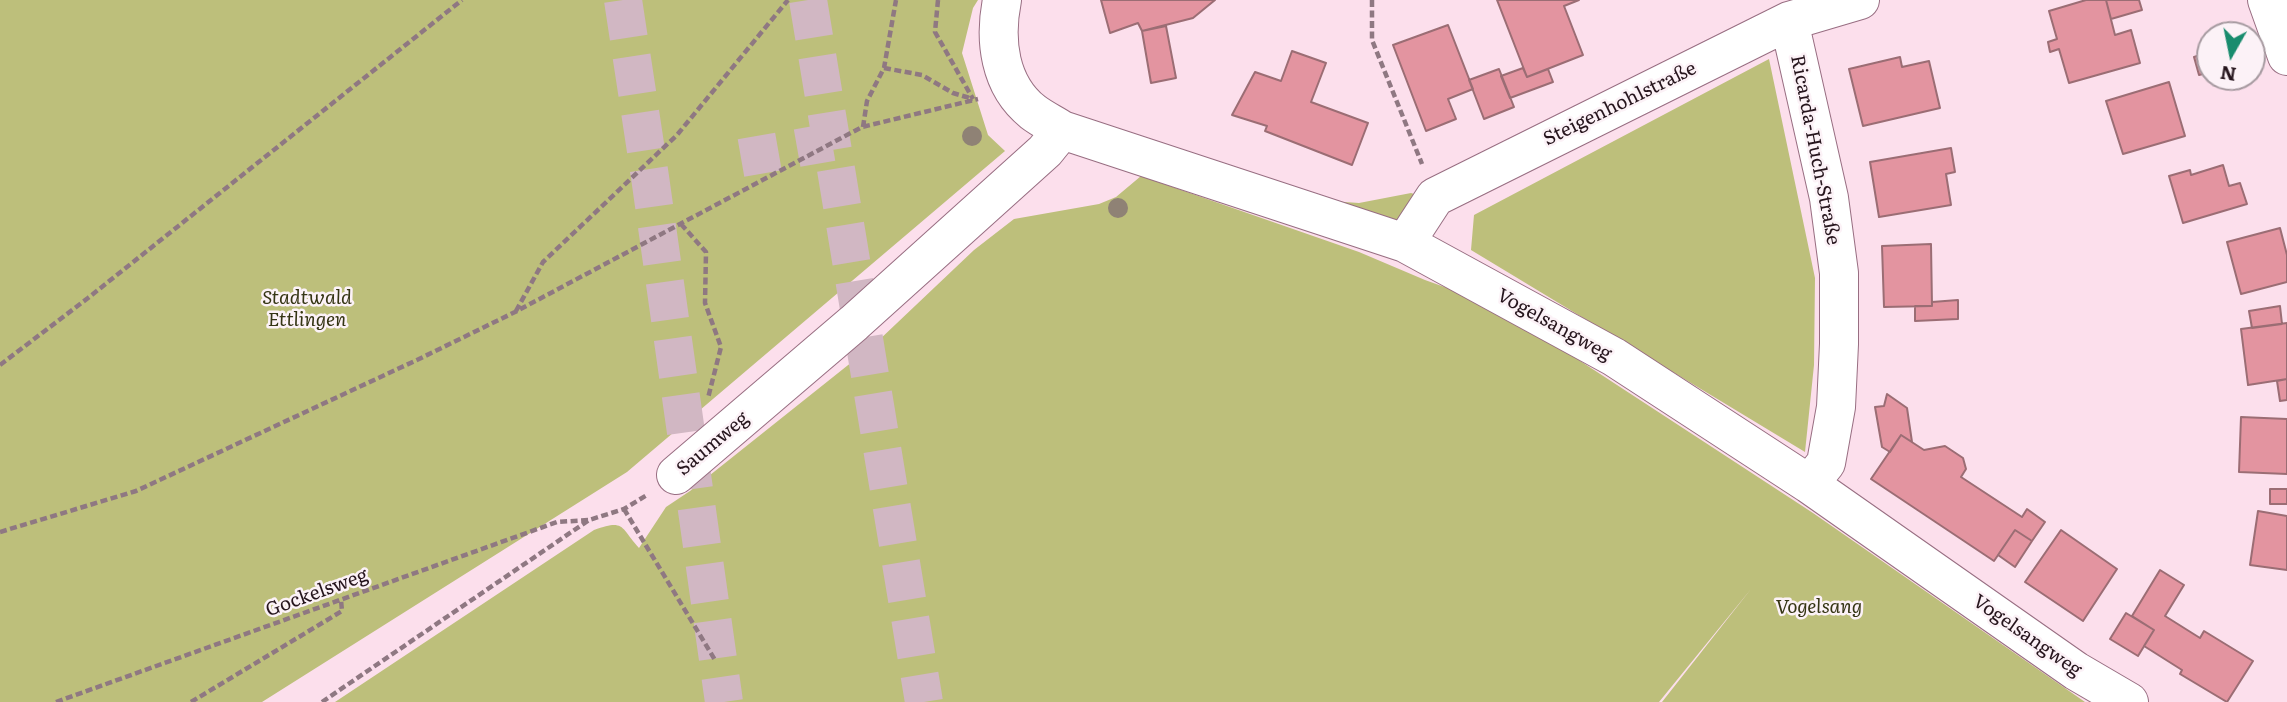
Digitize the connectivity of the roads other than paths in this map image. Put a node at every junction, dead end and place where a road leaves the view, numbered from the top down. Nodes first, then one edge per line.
1 (1002, 0) edge
2 (1860, 0) edge
3 (2267, 0) edge
4 (1789, 21) junction
5 (2287, 56) edge
6 (1062, 130) junction
7 (1405, 243) junction
8 (676, 475) road end
9 (1809, 484) junction
10 (2129, 702) edge

1 - 6 street, Vogelsangweg
2 - 4 street, Steigenhohlstraße
3 - 5 street
4 - 7 street, Steigenhohlstraße
4 - 9 street, Ricarda-Huch-Straße
6 - 7 street, Vogelsangweg
6 - 8 street, Saumweg
7 - 9 street, Vogelsangweg
9 - 10 street, Vogelsangweg

